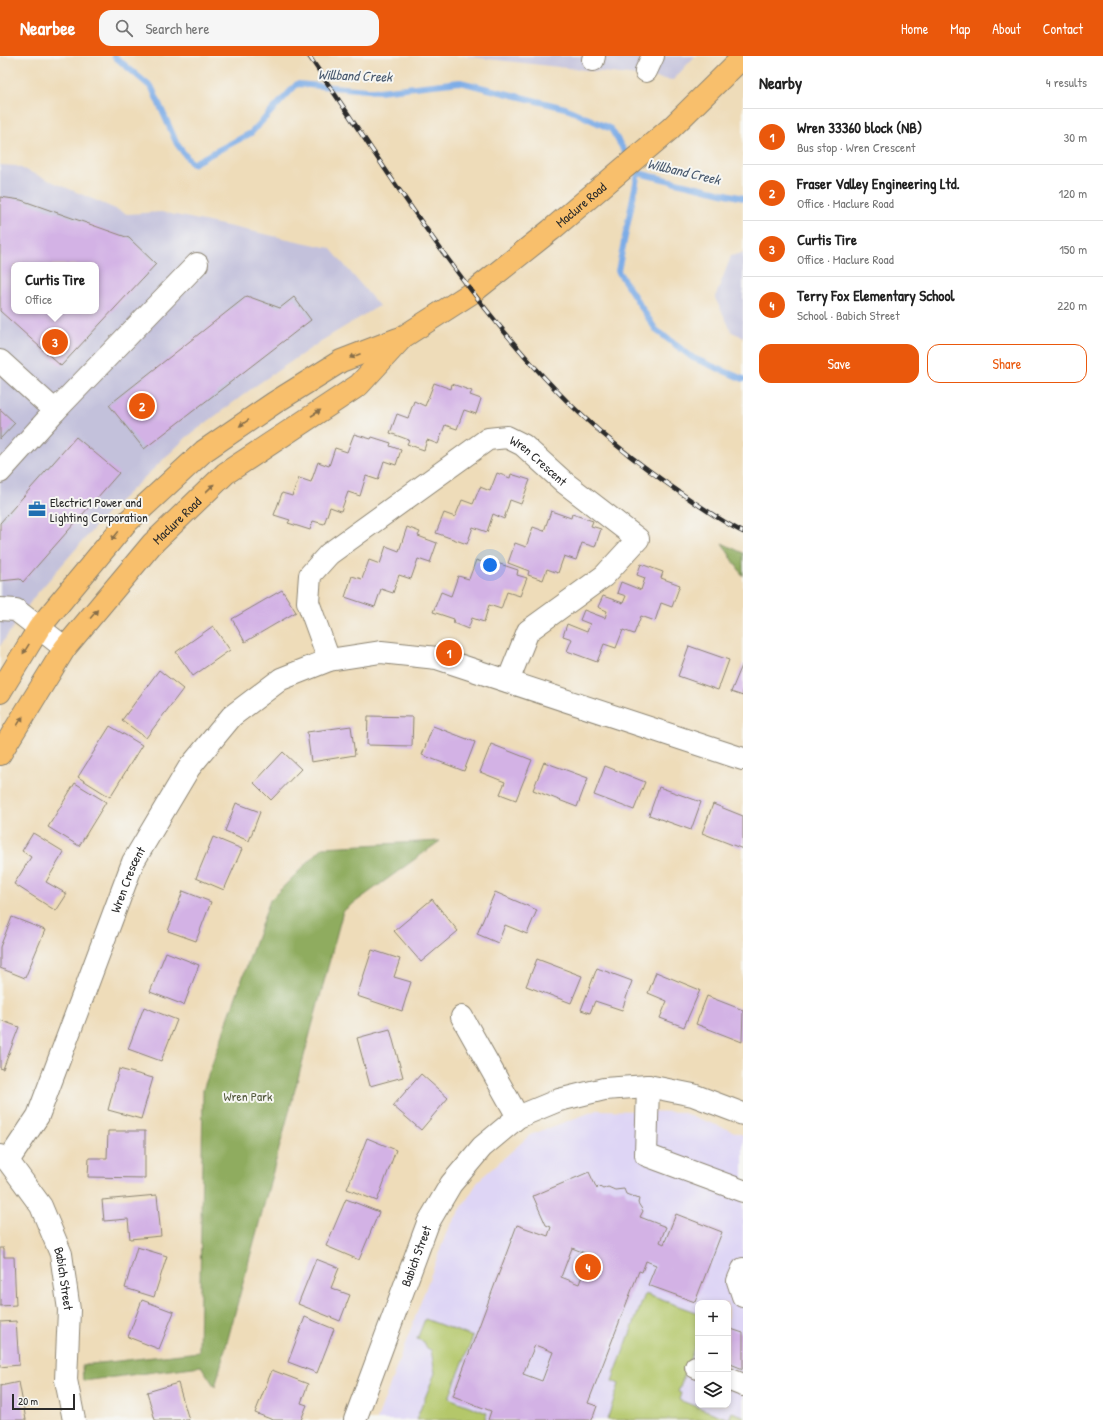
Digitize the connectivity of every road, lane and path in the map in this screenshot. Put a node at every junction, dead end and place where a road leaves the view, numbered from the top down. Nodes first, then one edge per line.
1 (743, 57) edge
2 (197, 264) dead end
3 (404, 336) junction
4 (0, 361) edge
5 (55, 411) junction
6 (0, 472) edge
7 (0, 610) edge
8 (39, 628) junction
9 (65, 648) junction
10 (329, 660) junction
11 (3, 679) edge
12 (508, 681) junction
13 (0, 754) edge
14 (743, 759) edge
15 (462, 1018) dead end
16 (648, 1086) junction
17 (743, 1114) edge
18 (518, 1117) junction
19 (4, 1159) edge
20 (743, 1191) edge
21 (743, 1269) edge
22 (743, 1296) edge
23 (731, 1380) edge
24 (743, 1385) edge
25 (74, 1420) edge
26 (354, 1420) edge

1 - 3 main road, Maclure Road
2 - 5 street
3 -> 8 main road, Maclure Road
9 -> 3 main road, Maclure Road
4 - 5 street
5 - 6 street
7 - 8 street
8 - 9 street
8 -> 11 main road, Maclure Road
13 -> 9 main road, Maclure Road
10 - 12 street, Wren Crescent
10 - 12 street, Wren Crescent
10 - 19 street, Wren Crescent
12 - 14 street, Wren Crescent
15 - 18 street
16 - 17 street, Babich Street
16 - 18 street, Babich Street
16 - 20 street
18 - 26 street, Babich Street
19 - 25 street, Babich Street
21 - 22 street
23 - 24 street

